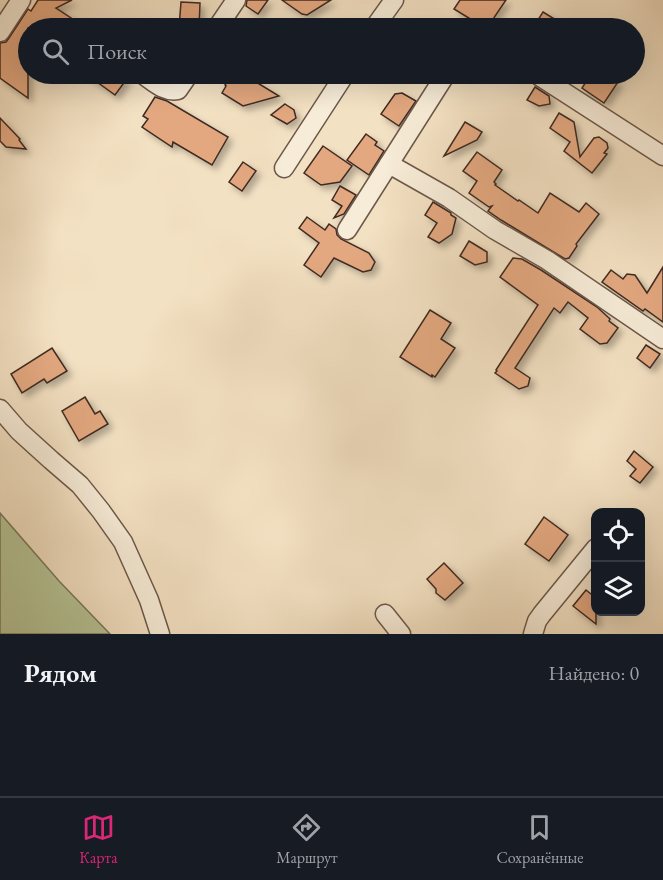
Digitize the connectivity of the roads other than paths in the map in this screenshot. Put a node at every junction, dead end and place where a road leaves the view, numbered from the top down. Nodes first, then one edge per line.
1 (21, 0) edge
2 (236, 0) edge
3 (393, 0) edge
4 (224, 18) edge
5 (381, 18) edge
6 (0, 32) edge
7 (158, 84) edge
8 (182, 84) edge
9 (339, 84) edge
10 (440, 84) edge
11 (551, 84) edge
12 (663, 156) edge
13 (389, 164) junction
14 (284, 168) dead end
15 (347, 230) dead end
16 (663, 339) edge
17 (0, 409) edge
18 (591, 554) edge
19 (385, 615) dead end
20 (160, 634) edge
21 (401, 634) edge
22 (532, 634) edge

1 - 6 street
2 - 4 street
3 - 5 street
7 - 8 street
9 - 14 street
10 - 13 street
11 - 12 street
13 - 15 street
13 - 16 street
17 - 20 street
18 - 22 street
19 - 21 street

